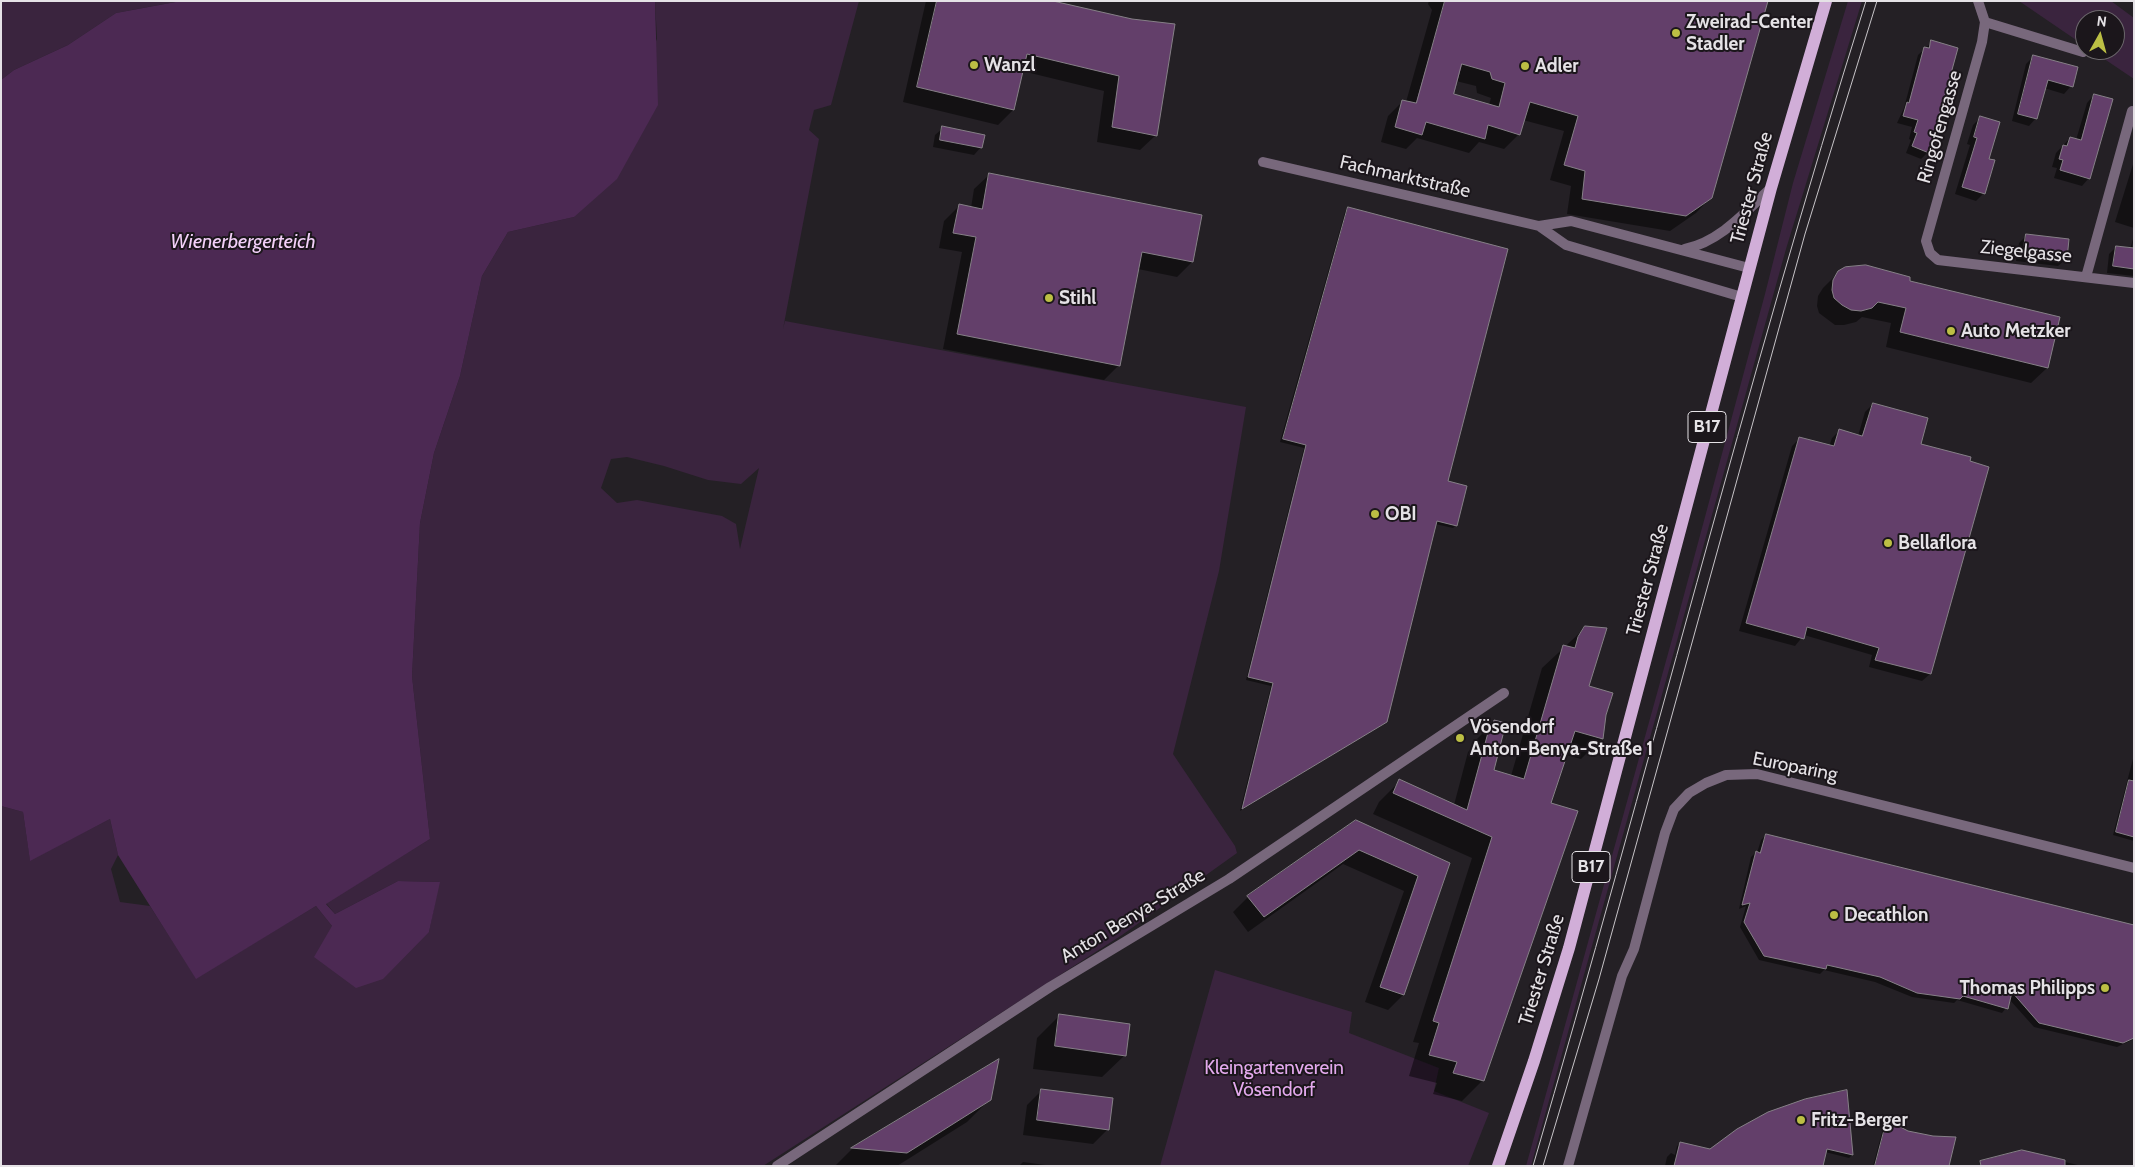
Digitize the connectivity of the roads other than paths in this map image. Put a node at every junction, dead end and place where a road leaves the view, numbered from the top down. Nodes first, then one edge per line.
1 (1826, 1) edge
2 (1978, 1) edge
3 (1985, 22) junction
4 (2075, 50) edge
5 (2132, 111) dead end
6 (1263, 162) dead end
7 (1771, 188) junction
8 (1538, 226) junction
9 (1926, 241) joint
10 (1684, 249) junction
11 (1749, 268) junction
12 (2086, 276) junction
13 (2134, 283) edge
14 (1742, 297) junction
15 (1504, 692) dead end
16 (2134, 868) edge
17 (1506, 1144) junction
18 (777, 1166) edge
19 (1498, 1166) edge
20 (1503, 1166) edge
21 (1568, 1166) edge

1 - 7 main road, Triester Straße / B17
2 - 3 street
3 - 4 street
3 - 9 street, Ringofengasse
5 - 12 street
6 - 8 street, Fachmarktstraße
7 - 10 street
7 - 11 main road, Triester Straße / B17
8 - 10 street, Fachmarktstraße
8 - 14 street, Fachmarktstraße
9 - 12 street, Ziegelgasse
10 - 11 street, Fachmarktstraße
11 - 14 main road, Triester Straße / B17
12 - 13 street, Ziegelgasse
14 - 17 main road, Triester Straße / B17
15 - 18 street, Anton Benya-Straße
16 - 21 street, Europaring
17 - 19 main road, Triester Straße / B17
17 - 20 street

